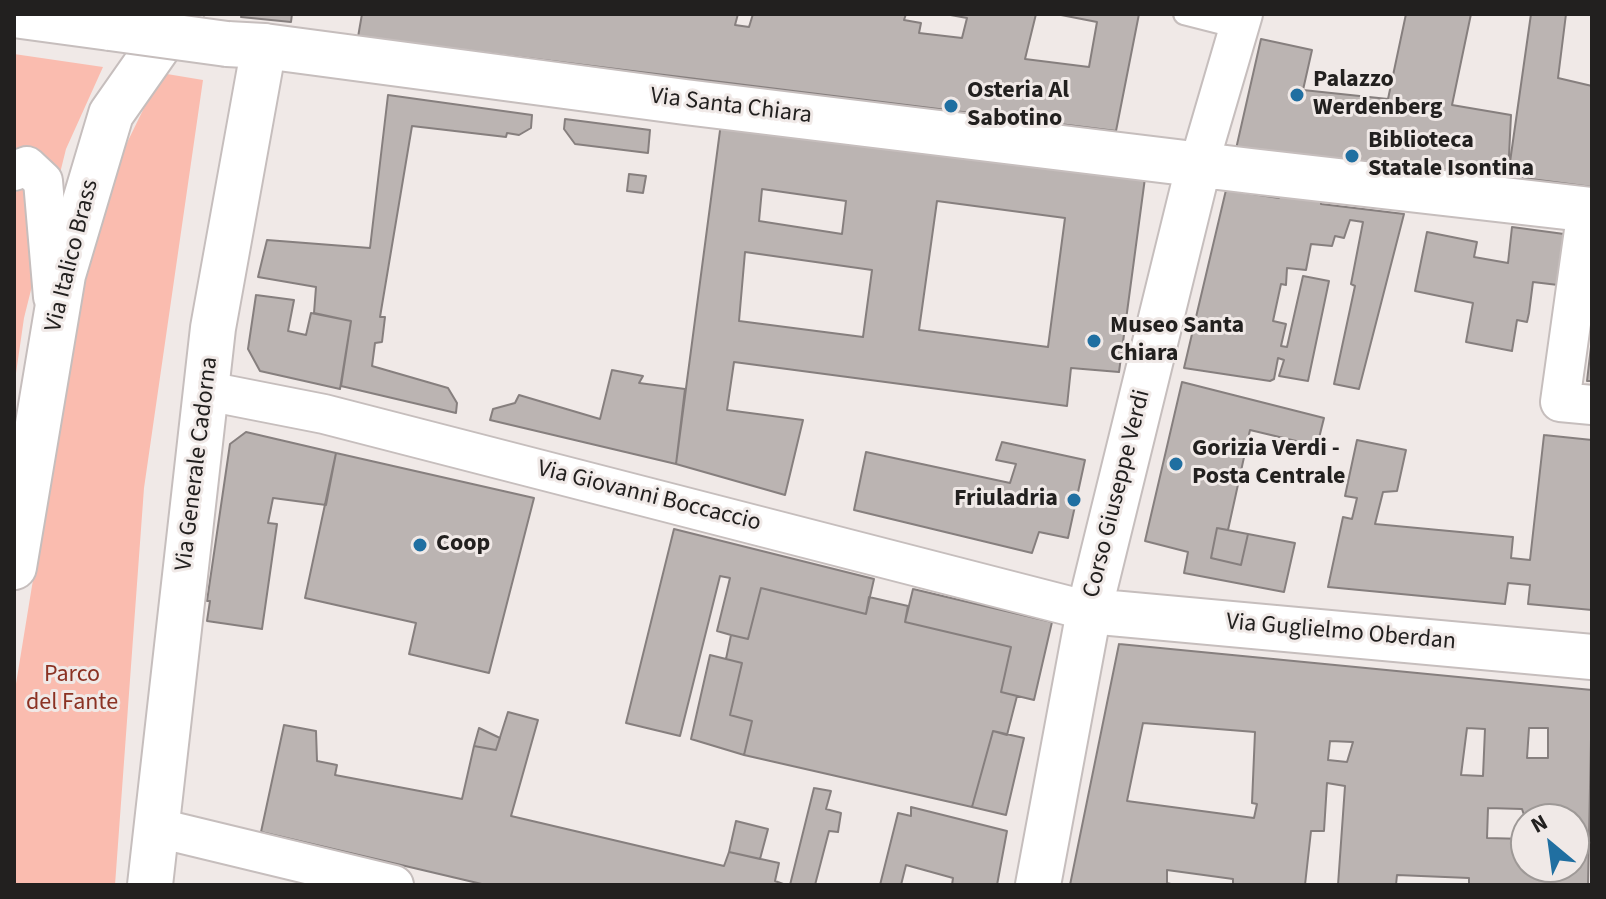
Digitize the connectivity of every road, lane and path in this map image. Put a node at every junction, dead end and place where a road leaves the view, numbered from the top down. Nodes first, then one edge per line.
1 (181, 14) edge
2 (1184, 14) edge
3 (14, 15) edge
4 (1241, 21) edge
5 (246, 45) junction
6 (1199, 164) junction
7 (14, 171) edge
8 (1589, 209) edge
9 (54, 328) junction
10 (207, 391) junction
11 (1592, 405) edge
12 (18, 515) edge
13 (14, 567) edge
14 (1089, 611) junction
15 (1592, 657) edge
16 (154, 827) junction
17 (150, 885) edge
18 (394, 885) edge
19 (1038, 885) edge

1 - 9 main road, Via Italico Brass
2 - 4 lane
3 - 5 main road, Via Santa Chiara, bridge
4 - 6 street, Corso Giuseppe Verdi
5 - 6 main road, Via Santa Chiara
5 - 10 main road, Via Generale Cadorna
6 - 8 main road, Via Santa Chiara
6 - 14 main road, Corso Giuseppe Verdi
7 - 9 street
8 - 11 street
9 - 12 main road, Via Italico Brass
10 - 14 street, Via Giovanni Boccaccio
10 - 16 main road, Via Generale Cadorna
12 - 13 main road, Via Italico Brass
14 - 15 main road, Via Guglielmo Oberdan
14 - 19 main road, Corso Giuseppe Verdi
16 - 17 main road, Via Generale Cadorna
16 - 18 street

